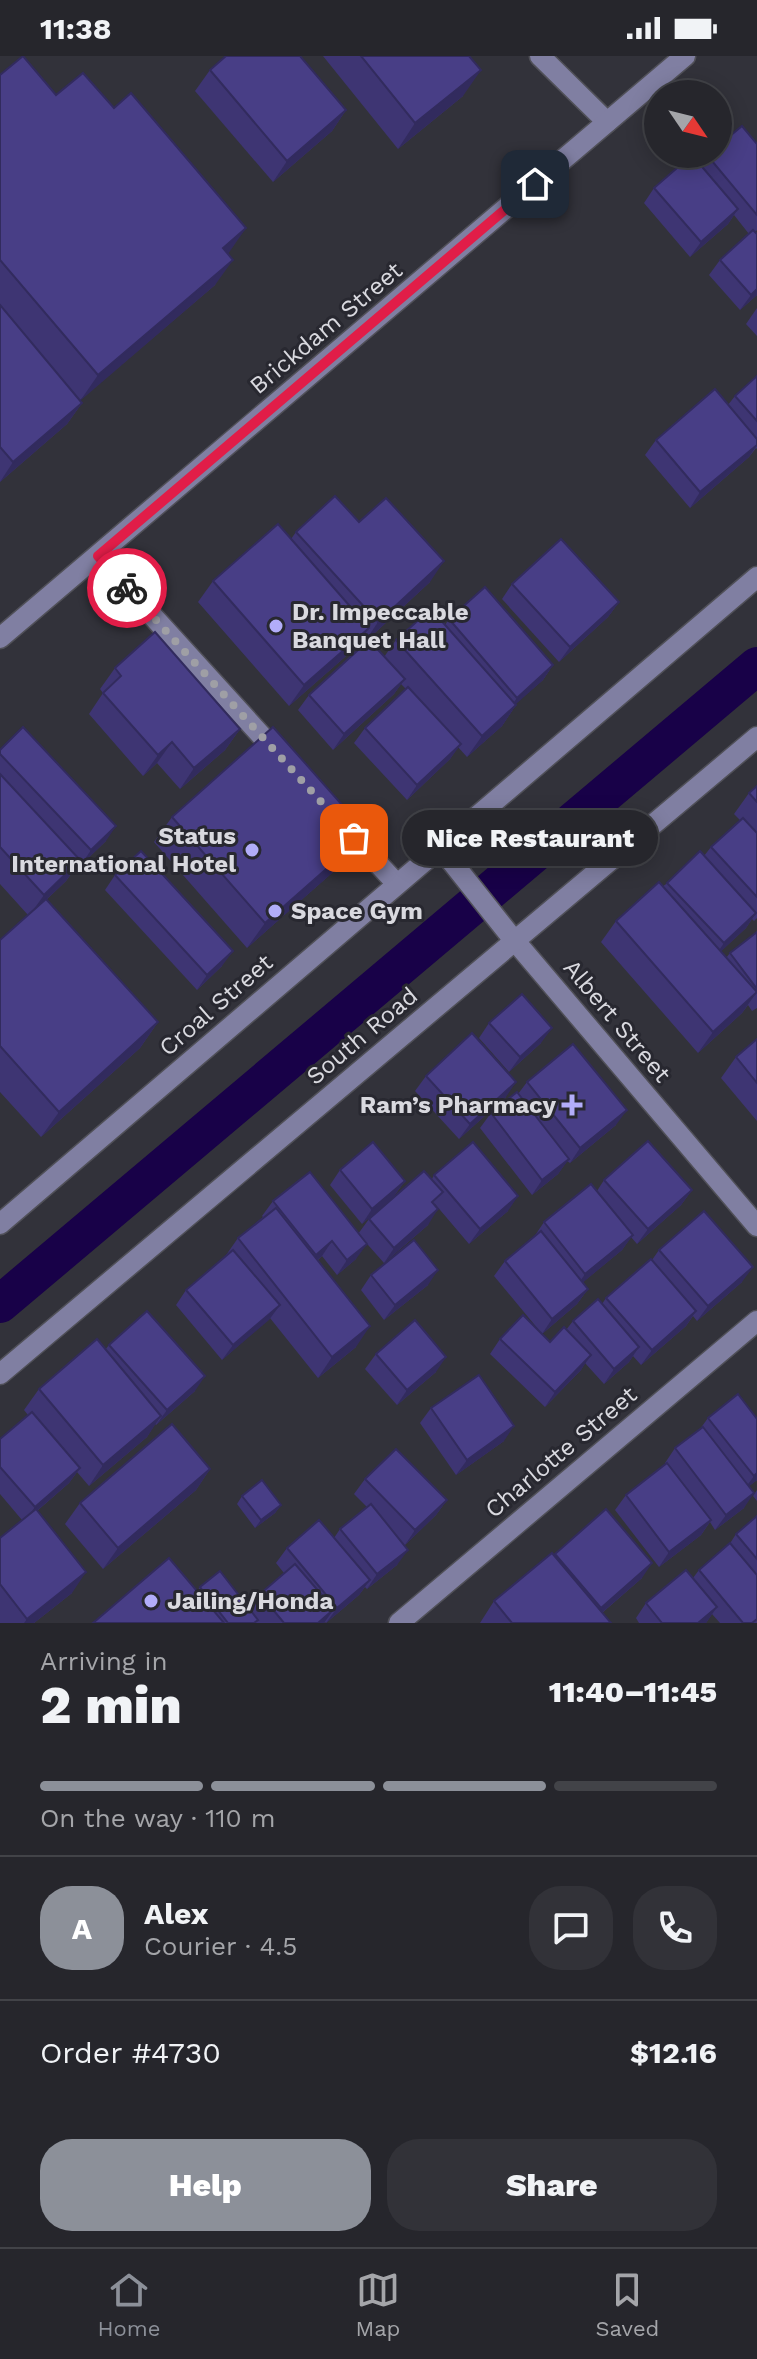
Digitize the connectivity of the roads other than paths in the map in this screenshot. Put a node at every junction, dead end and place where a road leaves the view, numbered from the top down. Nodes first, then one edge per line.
1 (540, 56) edge
2 (685, 56) edge
3 (607, 122) junction
4 (98, 556) junction
5 (757, 577) edge
6 (0, 638) edge
7 (757, 737) edge
8 (290, 767) edge
9 (333, 814) edge
10 (440, 847) junction
11 (397, 884) junction
12 (512, 937) junction
13 (0, 1224) edge
14 (757, 1226) edge
15 (757, 1321) edge
16 (0, 1374) edge
17 (399, 1623) edge

1 - 3 street
2 - 3 street, Brickdam Street
3 - 4 street, Brickdam Street
4 - 6 street, Brickdam Street
4 - 8 street
5 - 10 street, Croal Street
7 - 12 street, South Road
9 - 11 street
10 - 11 street, Croal Street
10 - 12 street, Albert Street
11 - 13 street, Croal Street
12 - 14 street, Albert Street
12 - 16 street, South Road
15 - 17 street, Charlotte Street

